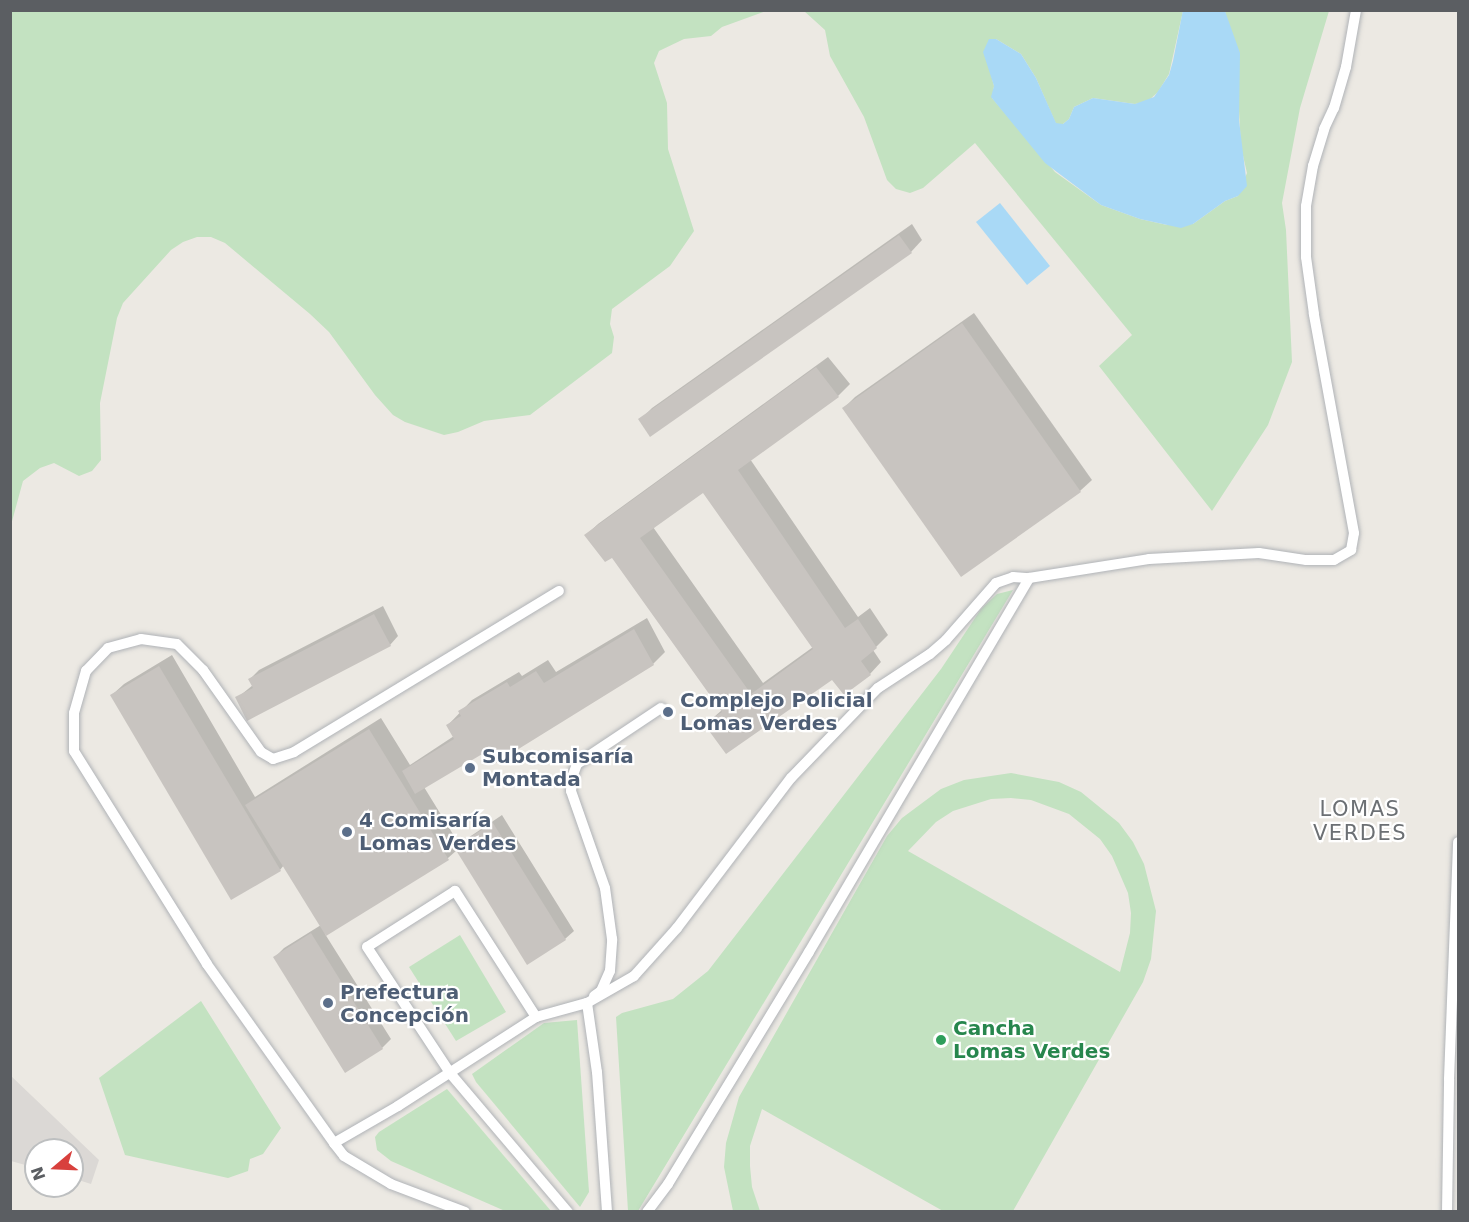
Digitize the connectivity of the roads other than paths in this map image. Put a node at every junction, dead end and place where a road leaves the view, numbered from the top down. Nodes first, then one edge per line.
1 (1356, 10) edge
2 (1029, 578) junction
3 (559, 591) dead end
4 (661, 708) dead end
5 (1458, 842) edge
6 (587, 1003) junction
7 (536, 1017) junction
8 (450, 1073) junction
9 (334, 1143) junction
10 (465, 1212) edge
11 (567, 1212) edge
12 (607, 1212) edge
13 (647, 1212) edge
14 (1447, 1212) edge

1 - 2 lane
2 - 6 lane
2 - 13 lane
3 - 9 lane
4 - 6 lane
5 - 14 lane
6 - 7 lane
6 - 12 lane
7 - 8 lane
7 - 8 lane
8 - 9 lane
8 - 11 lane
9 - 10 lane

